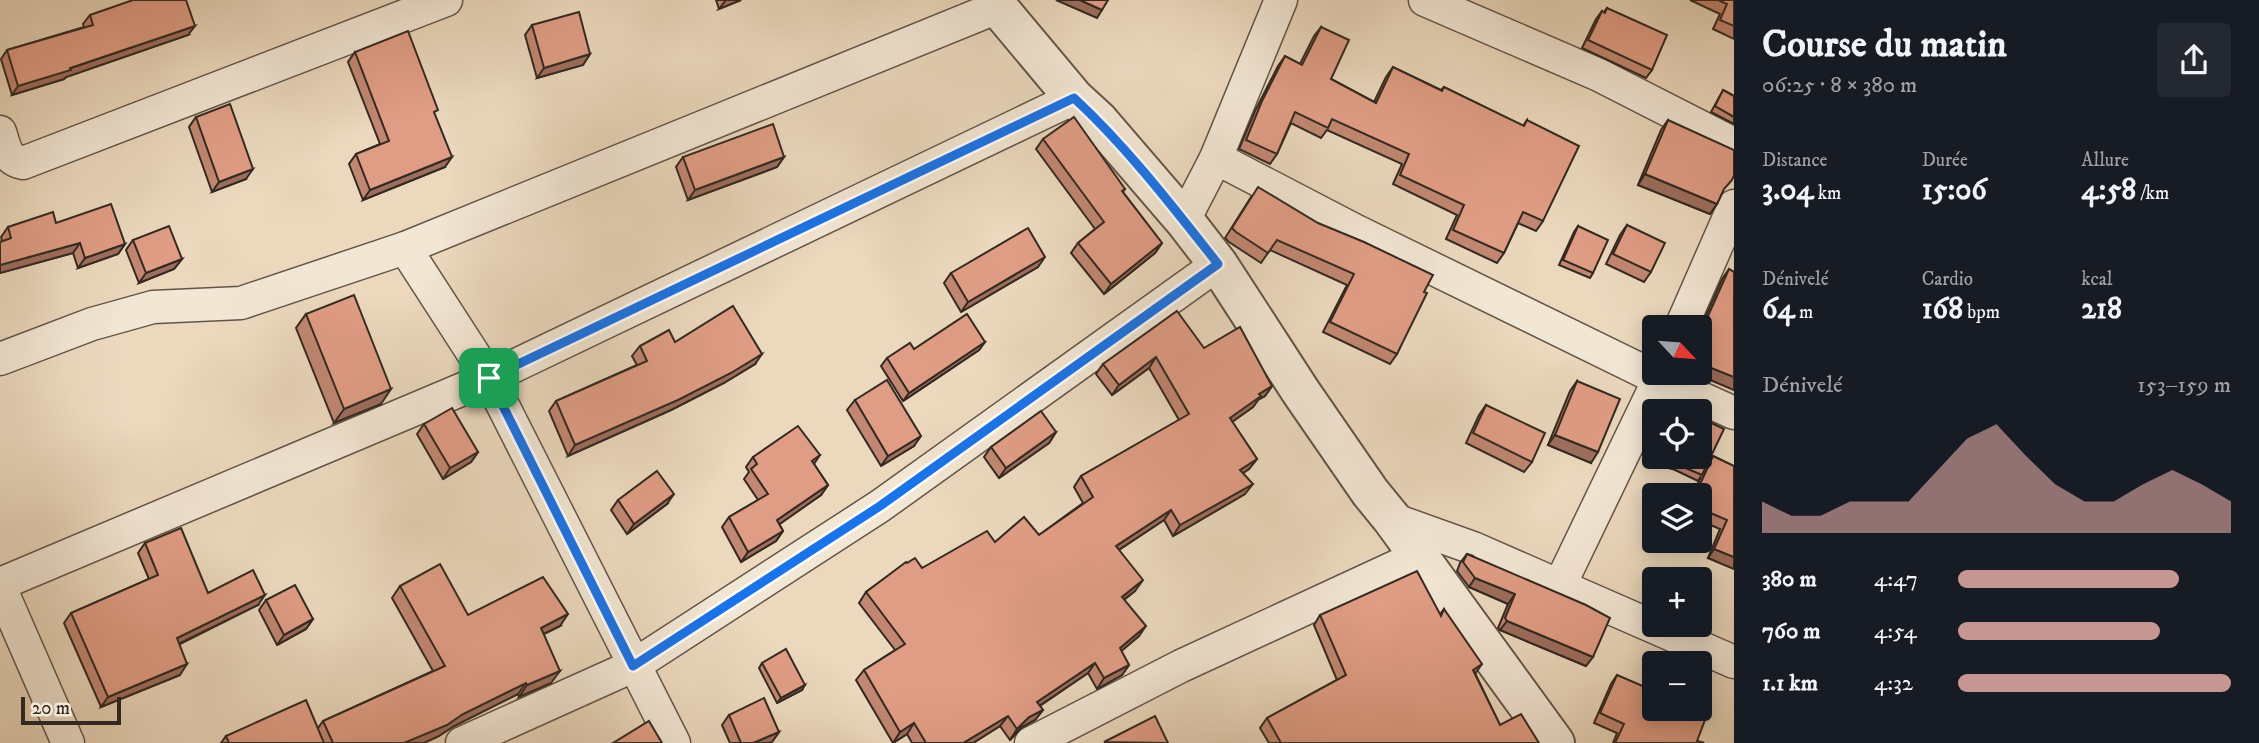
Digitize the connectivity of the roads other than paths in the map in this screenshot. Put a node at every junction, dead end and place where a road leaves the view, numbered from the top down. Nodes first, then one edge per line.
1 (446, 0) edge
2 (1281, 0) edge
3 (1425, 0) edge
4 (995, 3) edge
5 (1074, 98) junction
6 (0, 132) edge
7 (1734, 144) edge
8 (1216, 158) junction
9 (1734, 206) edge
10 (1184, 220) junction
11 (405, 248) junction
12 (1218, 264) junction
13 (1686, 315) edge
14 (0, 359) edge
15 (1642, 367) edge
16 (489, 378) junction
17 (1656, 385) edge
18 (1678, 385) edge
19 (1734, 413) edge
20 (1392, 519) junction
21 (1419, 556) junction
22 (1560, 585) junction
23 (0, 586) edge
24 (1734, 662) edge
25 (633, 666) junction
26 (68, 743) edge
27 (462, 743) edge
28 (674, 743) edge
29 (1031, 743) edge
30 (1555, 743) edge

1 - 6 street
2 - 8 street
3 - 7 street
4 - 5 street
4 - 11 street
5 - 10 street
5 - 16 street
8 - 10 street
8 - 15 street
9 - 13 street
10 - 12 street
11 - 14 street
11 - 16 street
12 - 20 street
12 - 25 street
16 - 23 street
16 - 25 street
17 - 22 street
18 - 19 street
20 - 21 street
20 - 22 street
21 - 29 street
21 - 30 street
22 - 24 street
23 - 26 street
25 - 27 street
25 - 28 street

